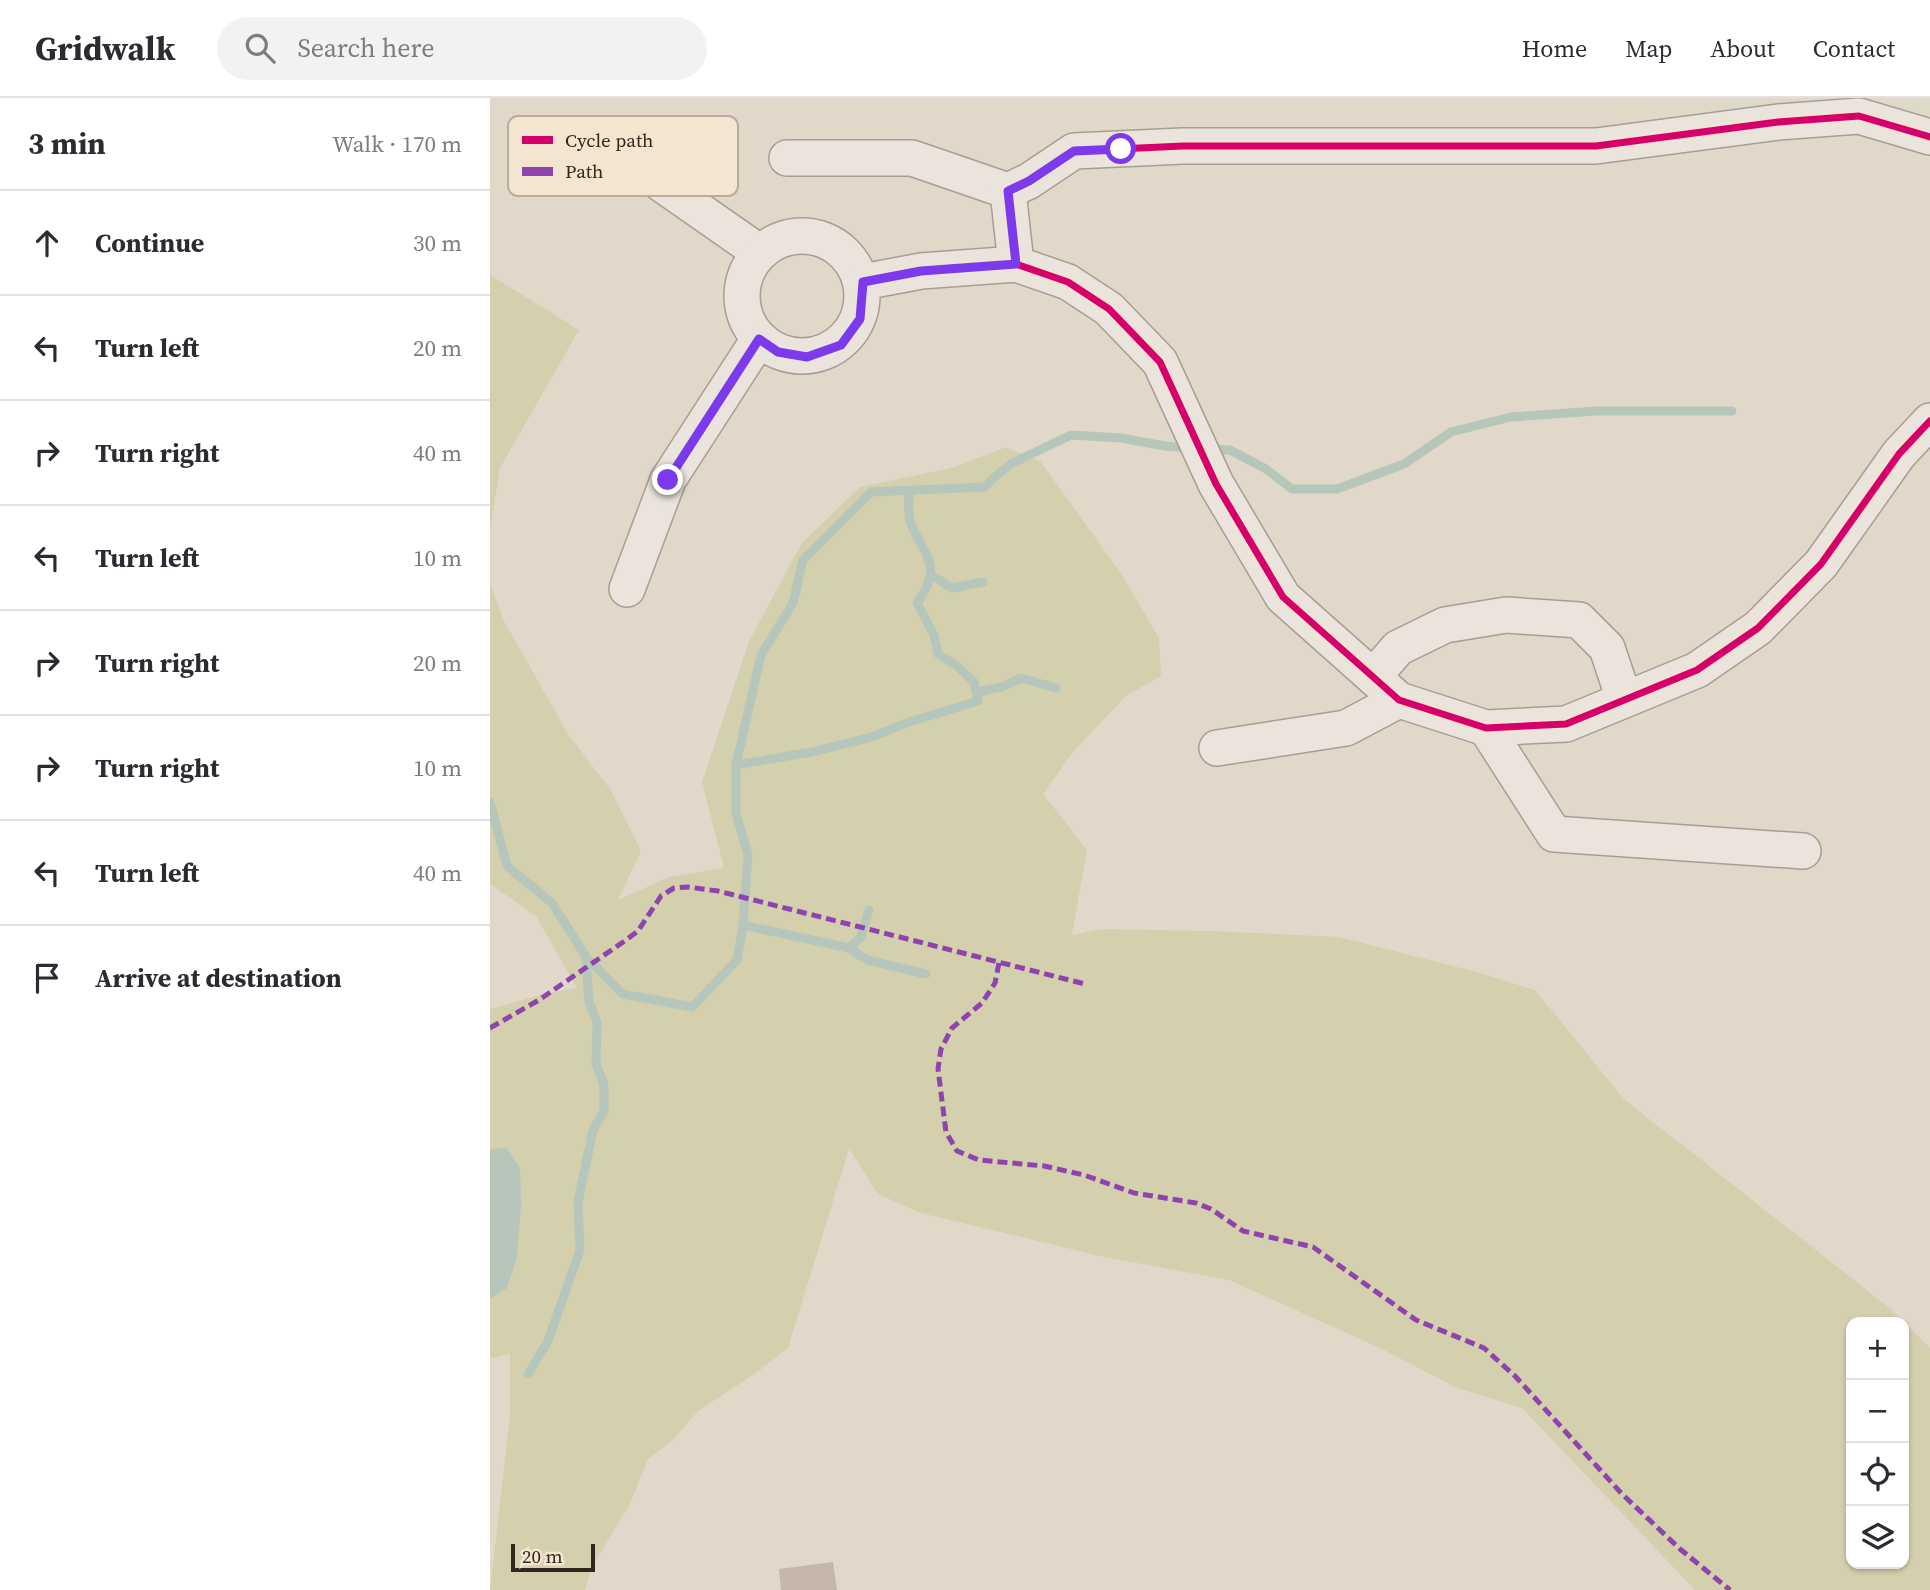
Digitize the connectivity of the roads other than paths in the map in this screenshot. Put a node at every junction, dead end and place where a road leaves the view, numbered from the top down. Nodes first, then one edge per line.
1 (1930, 136) edge
2 (787, 158) dead end
3 (1008, 191) junction
4 (679, 196) edge
5 (760, 252) junction
6 (1016, 264) junction
7 (863, 282) junction
8 (759, 339) junction
9 (1930, 421) edge
10 (628, 589) dead end
11 (1373, 677) junction
12 (1625, 699) junction
13 (1399, 700) junction
14 (1486, 728) junction
15 (1217, 748) dead end
16 (1803, 851) dead end

1 - 3 street
2 - 3 street
3 - 6 street
4 - 5 street
5 - 7 street
5 - 8 street
6 - 7 street
6 - 11 street
7 - 8 street
8 - 10 street
9 - 12 street
11 - 12 street
11 - 13 street
12 - 14 street
13 - 14 street
13 - 15 street
14 - 16 street

